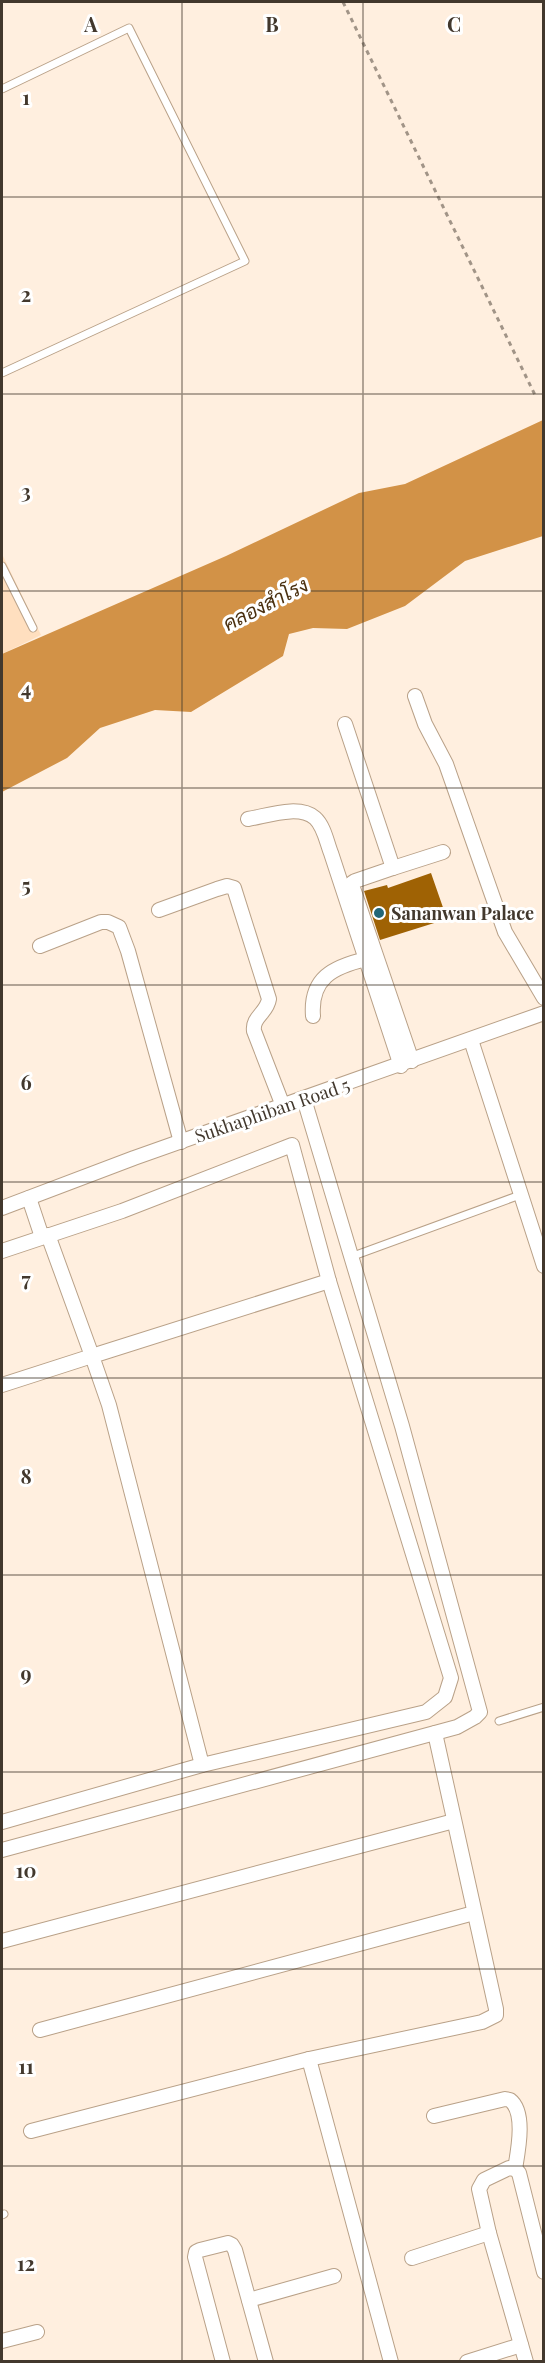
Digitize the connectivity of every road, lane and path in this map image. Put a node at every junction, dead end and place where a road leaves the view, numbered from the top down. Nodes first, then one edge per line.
1 (343, 2) edge
2 (2, 89) edge
3 (2, 373) edge
4 (535, 395) dead end
5 (2, 566) edge
6 (33, 627) dead end
7 (415, 696) dead end
8 (345, 724) dead end
9 (249, 819) dead end
10 (442, 852) dead end
11 (393, 868) junction
12 (159, 910) dead end
13 (40, 946) dead end
14 (366, 959) junction
15 (543, 998) edge
16 (543, 1013) edge
17 (313, 1016) dead end
18 (471, 1040) junction
19 (406, 1063) junction
20 (304, 1099) junction
21 (283, 1106) junction
22 (181, 1142) junction
23 (520, 1196) junction
24 (29, 1198) junction
25 (2, 1208) edge
26 (45, 1236) junction
27 (2, 1251) edge
28 (356, 1255) dead end
29 (543, 1266) edge
30 (329, 1281) junction
31 (92, 1356) junction
32 (2, 1385) edge
33 (543, 1707) edge
34 (500, 1721) dead end
35 (435, 1733) junction
36 (202, 1765) junction
37 (2, 1821) edge
38 (454, 1821) junction
39 (2, 1850) edge
40 (474, 1913) junction
41 (2, 1941) edge
42 (40, 2030) dead end
43 (309, 2059) junction
44 (434, 2116) dead end
45 (31, 2131) dead end
46 (515, 2169) junction
47 (489, 2233) junction
48 (412, 2258) dead end
49 (542, 2263) edge
50 (334, 2276) dead end
51 (249, 2300) junction
52 (37, 2331) dead end
53 (2, 2341) edge
54 (521, 2345) junction
55 (223, 2361) edge
56 (266, 2361) edge
57 (391, 2361) edge
58 (467, 2361) edge
59 (526, 2361) edge

1 - 4 path
2 - 3 lane
5 - 6 lane
7 - 15 street
8 - 11 street
9 - 14 street
10 - 11 street
11 - 19 street
12 - 21 street
13 - 22 street
14 - 17 street
14 - 19 street
16 - 18 street, Sukhaphiban Road 5
18 - 19 street, Sukhaphiban Road 5
18 - 23 street
19 - 20 street, Sukhaphiban Road 5
20 - 21 street, Sukhaphiban Road 5
20 - 35 street
21 - 22 street, Sukhaphiban Road 5
22 - 24 street, Sukhaphiban Road 5
23 - 28 lane
23 - 29 street
24 - 25 street, Sukhaphiban Road 5
24 - 26 street
26 - 27 street
26 - 30 street
26 - 31 street
30 - 31 street
30 - 36 street
31 - 32 street
31 - 36 street
33 - 34 lane
35 - 38 street
35 - 39 street
36 - 37 street
38 - 40 street
38 - 41 street
40 - 42 street
40 - 43 street
43 - 45 street
43 - 57 street
44 - 46 street
46 - 47 street
46 - 49 street
47 - 48 street
47 - 54 street
50 - 51 street
51 - 55 street
51 - 56 street
52 - 53 street
54 - 58 street
54 - 59 street

